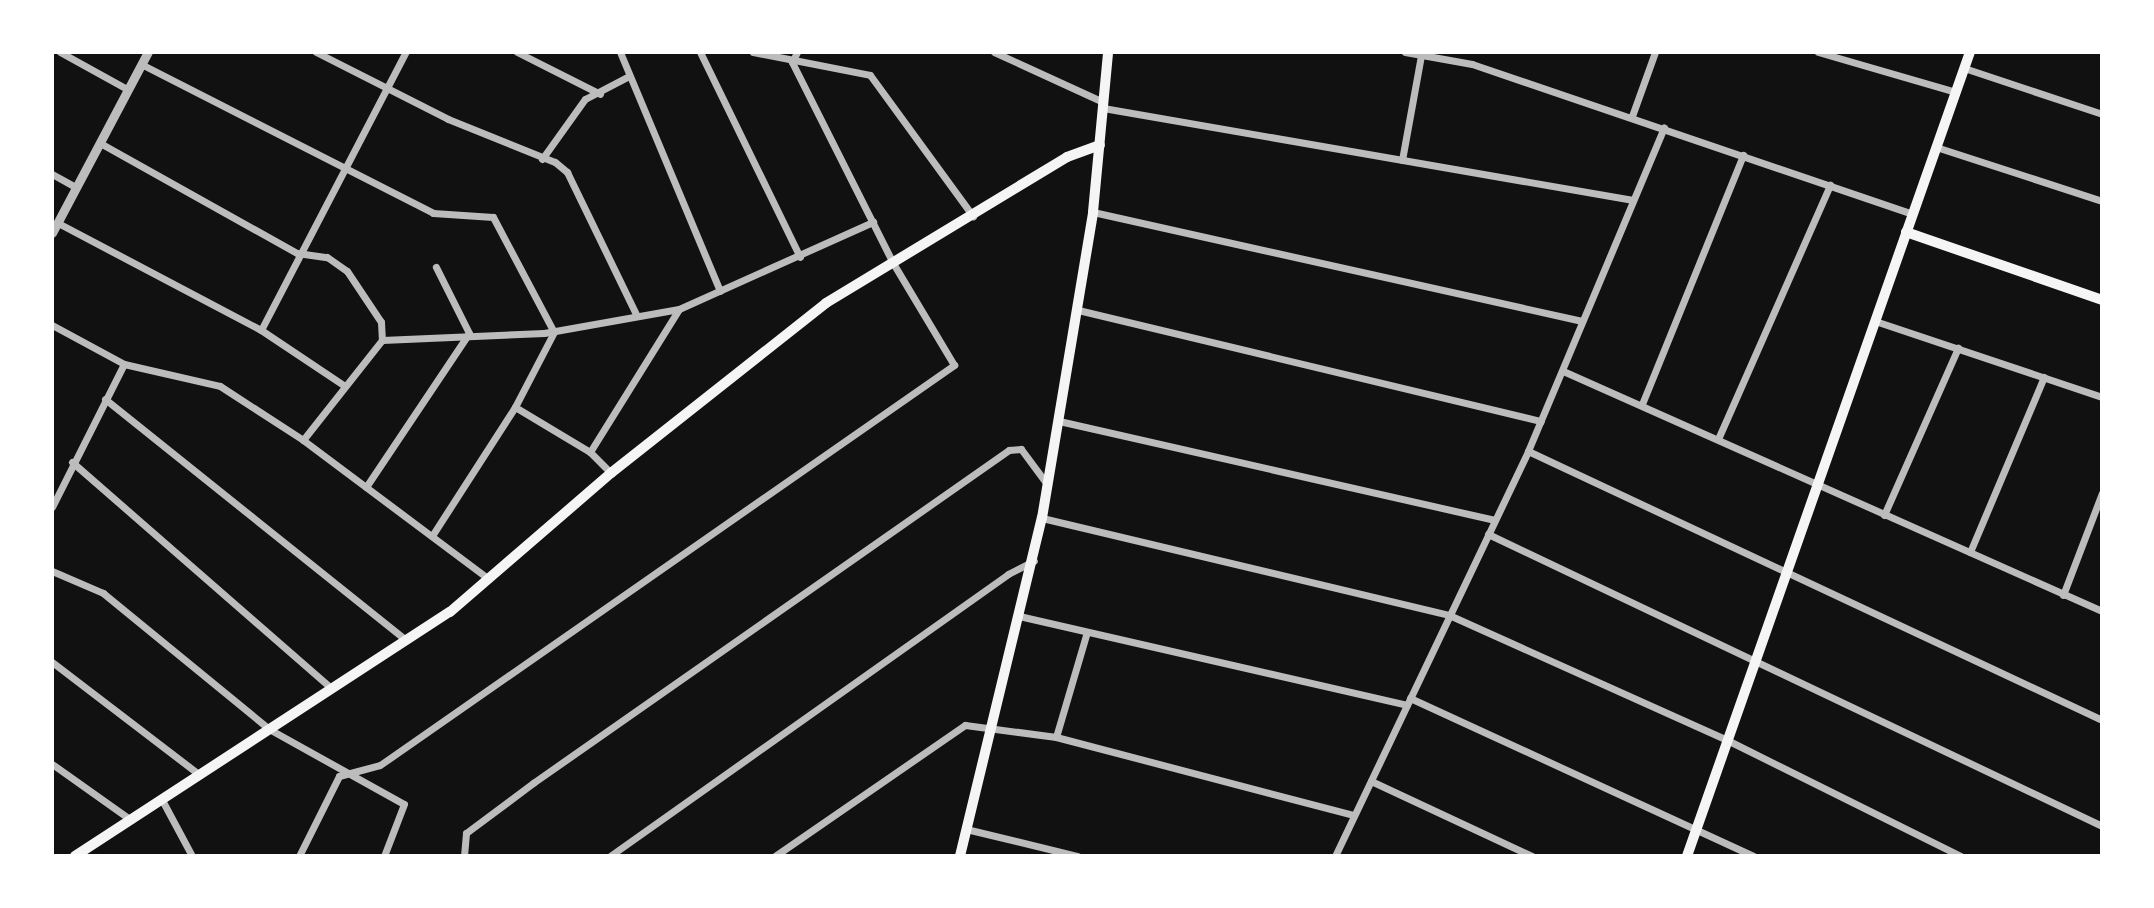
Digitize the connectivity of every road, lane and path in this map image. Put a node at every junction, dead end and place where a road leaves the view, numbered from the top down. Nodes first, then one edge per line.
1 (60, 52) edge
2 (148, 52) edge
3 (316, 52) edge
4 (406, 52) edge
5 (517, 52) edge
6 (620, 52) edge
7 (700, 52) edge
8 (753, 52) edge
9 (797, 52) edge
10 (994, 52) edge
11 (1108, 52) edge
12 (1405, 52) edge
13 (1655, 52) edge
14 (1818, 52) edge
15 (1970, 52) edge
16 (1421, 55) junction
17 (792, 62) junction
18 (141, 64) junction
19 (1964, 68) junction
20 (629, 76) junction
21 (387, 87) junction
22 (127, 89) junction
23 (1956, 92) junction
24 (600, 94) junction
25 (1103, 105) junction
26 (2102, 114) edge
27 (1632, 116) junction
28 (1664, 127) junction
29 (100, 143) junction
30 (1100, 145) junction
31 (1936, 147) junction
32 (1743, 155) junction
33 (542, 159) junction
34 (1402, 160) junction
35 (345, 168) junction
36 (52, 174) edge
37 (1830, 185) junction
38 (75, 187) junction
39 (1633, 200) junction
40 (2102, 201) edge
41 (1093, 212) junction
42 (1913, 214) junction
43 (973, 216) junction
44 (873, 222) junction
45 (58, 223) junction
46 (1906, 232) junction
47 (52, 233) edge
48 (297, 253) junction
49 (800, 257) junction
50 (893, 263) junction
51 (436, 267) dead end
52 (720, 291) junction
53 (2102, 300) edge
54 (679, 309) junction
55 (1078, 310) junction
56 (637, 316) junction
57 (1582, 321) junction
58 (1875, 321) junction
59 (52, 325) edge
60 (261, 330) junction
61 (554, 332) junction
62 (469, 333) junction
63 (382, 340) junction
64 (1958, 348) junction
65 (124, 364) junction
66 (1563, 371) junction
67 (2044, 377) junction
68 (345, 386) junction
69 (2102, 397) edge
70 (105, 399) junction
71 (1642, 404) junction
72 (515, 407) junction
73 (1059, 421) junction
74 (1541, 421) junction
75 (1718, 439) junction
76 (303, 440) junction
77 (1528, 451) junction
78 (590, 452) junction
79 (72, 462) junction
80 (611, 473) junction
81 (1047, 484) junction
82 (1817, 486) junction
83 (366, 487) junction
84 (2102, 493) edge
85 (52, 507) edge
86 (1884, 515) junction
87 (1042, 518) junction
88 (1495, 520) junction
89 (1488, 534) junction
90 (432, 536) junction
91 (1970, 552) junction
92 (1034, 561) junction
93 (1787, 570) junction
94 (52, 571) edge
95 (491, 580) junction
96 (2063, 595) junction
97 (2102, 611) edge
98 (1449, 615) junction
99 (1019, 616) junction
100 (1087, 632) junction
101 (406, 640) junction
102 (1755, 657) junction
103 (52, 662) edge
104 (331, 688) junction
105 (1408, 702) junction
106 (2102, 720) edge
107 (992, 726) junction
108 (269, 729) junction
109 (1056, 737) junction
110 (1727, 740) junction
111 (52, 764) edge
112 (200, 775) junction
113 (352, 775) junction
114 (1371, 781) junction
115 (162, 800) junction
116 (1354, 815) junction
117 (131, 820) junction
118 (2102, 826) edge
119 (1697, 828) junction
120 (966, 829) junction
121 (75, 856) edge
122 (192, 856) edge
123 (299, 856) edge
124 (384, 856) edge
125 (464, 856) edge
126 (610, 856) edge
127 (775, 856) edge
128 (960, 856) edge
129 (1078, 856) edge
130 (1335, 856) edge
131 (1532, 856) edge
132 (1687, 856) edge
133 (1753, 856) edge
134 (1961, 856) edge

1 - 22 street
2 - 18 street
3 - 21 street
4 - 21 street
5 - 24 street
6 - 20 street
7 - 49 street
8 - 17 street
9 - 17 street
10 - 25 street
11 - 25 main road
12 - 16 street
13 - 27 street
14 - 23 street
15 - 19 main road
16 - 27 street
16 - 34 street
17 - 43 street
17 - 44 street
18 - 22 street
18 - 35 street
19 - 23 main road
19 - 26 street
20 - 24 street
20 - 52 street
21 - 33 street
21 - 35 street
22 - 29 street
23 - 31 main road
24 - 33 street
25 - 30 main road
25 - 34 street
27 - 28 street
28 - 32 street
28 - 39 street
29 - 38 street
29 - 48 street
30 - 41 main road
30 - 43 main road
31 - 40 street
31 - 42 main road
32 - 37 street
32 - 71 street
33 - 56 street
34 - 39 street
35 - 48 street
35 - 61 street
36 - 38 street
37 - 42 street
37 - 75 street
38 - 45 street
39 - 57 street
41 - 55 main road
41 - 57 street
42 - 46 main road
43 - 50 main road
44 - 49 street
44 - 50 street
45 - 47 street
45 - 60 street
46 - 53 main road
46 - 58 main road
48 - 60 street
48 - 63 street
49 - 52 street
50 - 80 main road
50 - 113 street
51 - 62 street
52 - 54 street
54 - 56 street
54 - 78 street
55 - 73 main road
55 - 74 street
56 - 61 street
57 - 66 street
58 - 64 street
58 - 82 main road
59 - 65 street
60 - 68 street
61 - 62 street
61 - 72 street
62 - 63 street
62 - 83 street
63 - 68 street
64 - 67 street
64 - 86 street
65 - 70 street
65 - 76 street
66 - 71 street
66 - 74 street
67 - 69 street
67 - 91 street
68 - 76 street
70 - 79 street
70 - 101 street
71 - 75 street
72 - 78 street
72 - 90 street
73 - 81 main road
73 - 88 street
74 - 77 street
75 - 82 street
76 - 83 street
77 - 88 street
77 - 93 street
78 - 80 street
79 - 85 street
79 - 104 street
80 - 95 main road
81 - 87 main road
81 - 125 street
82 - 86 street
82 - 93 main road
83 - 90 street
84 - 96 street
86 - 91 street
87 - 92 main road
87 - 98 street
88 - 89 street
89 - 98 street
89 - 102 street
90 - 95 street
91 - 96 street
92 - 99 main road
92 - 126 street
93 - 102 main road
93 - 106 street
94 - 108 street
95 - 101 main road
96 - 97 street
98 - 105 street
98 - 110 street
99 - 100 street
99 - 107 main road
100 - 105 street
100 - 109 street
101 - 104 main road
102 - 110 main road
102 - 118 street
103 - 112 street
104 - 108 main road
105 - 114 street
105 - 119 street
107 - 109 street
107 - 120 main road
107 - 127 street
108 - 112 main road
108 - 113 street
109 - 116 street
110 - 119 main road
110 - 134 street
111 - 117 street
112 - 115 main road
113 - 123 street
113 - 124 street
114 - 116 street
114 - 131 street
115 - 117 main road
115 - 122 street
116 - 130 street
117 - 121 main road
119 - 132 main road
119 - 133 street
120 - 128 main road
120 - 129 street

